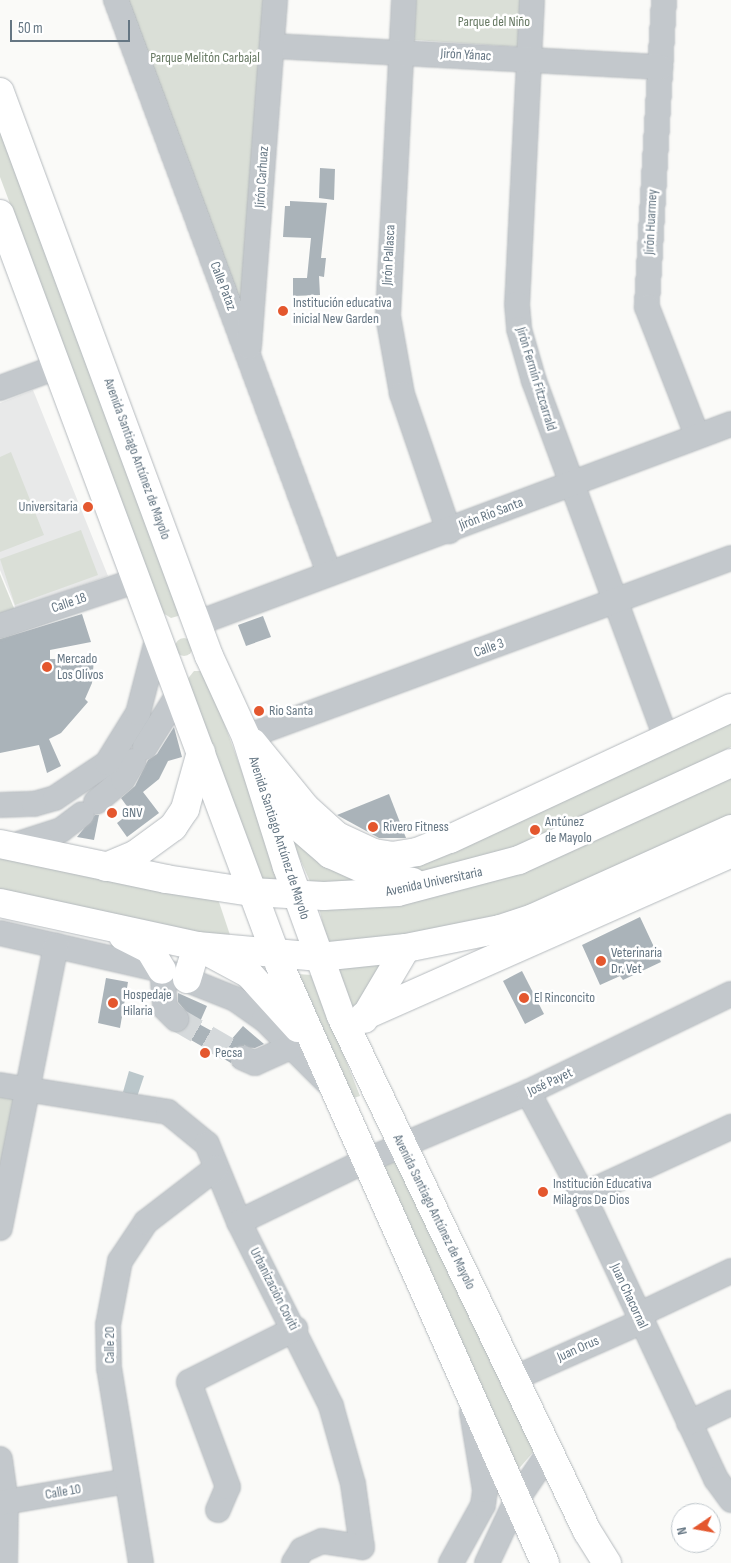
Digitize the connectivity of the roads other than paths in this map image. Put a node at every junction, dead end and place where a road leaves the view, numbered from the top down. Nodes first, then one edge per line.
1 (116, 0) edge
2 (275, 0) edge
3 (404, 0) edge
4 (532, 0) edge
5 (664, 0) edge
6 (272, 46) junction
7 (401, 52) junction
8 (528, 59) junction
9 (660, 67) junction
10 (0, 92) edge
11 (0, 214) edge
12 (6, 251) edge
13 (249, 354) junction
14 (57, 367) junction
15 (0, 388) edge
16 (731, 424) edge
17 (697, 435) junction
18 (571, 483) junction
19 (449, 530) junction
20 (731, 558) edge
21 (329, 574) junction
22 (138, 580) junction
23 (616, 601) junction
24 (198, 623) junction
25 (0, 626) edge
26 (158, 636) junction
27 (209, 656) junction
28 (174, 681) junction
29 (731, 708) edge
30 (666, 738) junction
31 (249, 746) junction
32 (201, 752) junction
33 (731, 763) edge
34 (0, 805) edge
35 (731, 829) edge
36 (6, 845) edge
37 (731, 853) edge
38 (106, 866) junction
39 (666, 871) junction
40 (431, 884) junction
41 (251, 892) junction
42 (297, 894) junction
43 (0, 903) edge
44 (100, 923) junction
45 (0, 933) edge
46 (56, 946) junction
47 (197, 946) junction
48 (406, 948) junction
49 (276, 954) junction
50 (320, 957) junction
51 (162, 970) junction
52 (187, 979) junction
53 (731, 994) edge
54 (364, 1016) junction
55 (304, 1047) junction
56 (243, 1058) tunnel mouth
57 (362, 1058) junction
58 (0, 1085) edge
59 (27, 1090) junction
60 (528, 1092) junction
61 (384, 1109) junction
62 (348, 1124) junction
63 (731, 1127) edge
64 (401, 1146) junction
65 (365, 1161) junction
66 (216, 1168) junction
67 (583, 1195) junction
68 (239, 1222) junction
69 (0, 1228) edge
70 (731, 1271) edge
71 (639, 1318) junction
72 (295, 1328) junction
73 (515, 1378) junction
74 (469, 1393) junction
75 (731, 1403) edge
76 (689, 1422) junction
77 (550, 1451) junction
78 (0, 1458) edge
79 (127, 1480) junction
80 (731, 1500) edge
81 (516, 1501) junction
82 (3, 1502) edge
83 (218, 1510) dead end
84 (5, 1563) edge
85 (142, 1563) edge
86 (294, 1563) edge
87 (451, 1563) edge
88 (487, 1563) edge
89 (545, 1563) edge
90 (608, 1563) edge

1 - 13 street, Calle Pataz
2 - 6 street, Jirón Carhuaz
3 - 7 street, Jirón Pallasca
4 - 8 street, Jirón Fermín Fitzcarrald
5 - 9 street, Jirón Huarmey
6 - 7 street, Jirón Yánac
6 - 13 street, Jirón Carhuaz
7 - 8 street, Jirón Yánac
7 - 19 street, Jirón Pallasca
8 - 9 street, Jirón Yánac
8 - 18 street, Jirón Fermín Fitzcarrald
9 - 17 street, Jirón Huarmey
10 - 24 main road, Avenida Santiago Antúnez de Mayolo
11 - 12 main road
12 - 14 main road
13 - 21 street, Calle Pataz
14 - 15 street
14 - 22 main road
16 - 17 street, Jirón Río Santa
17 - 18 street, Jirón Río Santa
18 - 19 street, Jirón Río Santa
18 - 23 street, Jirón Fermín Fitzcarrald
19 - 21 street, Jirón Río Santa
20 - 23 street, Calle 3
21 - 24 street, Jirón Río Santa
22 - 25 street, Calle 18
22 - 26 main road
23 - 30 street, Jirón Fermín Fitzcarrald
23 - 31 street, Calle 3
24 - 26 main road
24 - 27 main road, Avenida Santiago Antúnez de Mayolo
26 - 28 main road
26 - 34 street
27 - 28 main road
27 - 31 main road, Avenida Santiago Antúnez de Mayolo
28 - 32 main road
28 - 36 street
29 - 30 main road
30 - 31 main road
31 - 40 main road
31 - 42 main road, Avenida Santiago Antúnez de Mayolo
32 - 38 main road
32 - 41 main road
33 - 40 main road, Avenida Universitaria
35 - 39 main road
36 - 38 main road, Avenida Universitaria
37 - 39 main road
38 - 41 main road, Avenida Universitaria
39 - 48 main road
39 - 54 main road
40 - 42 main road, Avenida Universitaria
41 - 42 main road, Avenida Universitaria
41 - 49 main road
42 - 50 main road, Avenida Santiago Antúnez de Mayolo
43 - 44 main road
44 - 47 main road
44 - 51 main road
45 - 46 street
46 - 51 street
46 - 59 street
47 - 49 main road
47 - 52 main road
47 - 55 main road
48 - 50 main road
48 - 54 main road
49 - 50 main road
49 - 55 main road
50 - 57 main road, Avenida Santiago Antúnez de Mayolo
51 - 52 street
51 - 52 street
52 - 55 street
53 - 60 street, José Payet
54 - 57 main road
55 - 56 street
55 - 62 main road
57 - 61 main road, Avenida Santiago Antúnez de Mayolo
58 - 59 street, Urbanización Coviti
59 - 66 street, Urbanización Coviti
59 - 69 street
60 - 64 street, José Payet
60 - 67 street, Juan Chacornal
61 - 62 main road
61 - 64 main road, Avenida Santiago Antúnez de Mayolo
62 - 65 main road
63 - 67 street
64 - 65 street, José Payet
64 - 73 main road, Avenida Santiago Antúnez de Mayolo
65 - 68 street, José Payet
65 - 74 main road
66 - 68 street, Urbanización Coviti
66 - 79 street, Calle 20
67 - 71 street, Juan Chacornal
68 - 72 street, Urbanización Coviti
70 - 71 street, Juan Orus
71 - 73 street, Juan Orus
71 - 76 street, Juan Chacornal
72 - 83 street
72 - 86 street, Urbanización Coviti
73 - 77 main road, Avenida Santiago Antúnez de Mayolo
74 - 81 main road
74 - 87 street
75 - 76 street
76 - 80 street, Juan Chacornal
77 - 81 street
77 - 90 main road, Avenida Santiago Antúnez de Mayolo
78 - 82 street
79 - 82 street, Calle 10
79 - 85 street, Calle 20
81 - 88 street
81 - 89 main road
82 - 84 street

